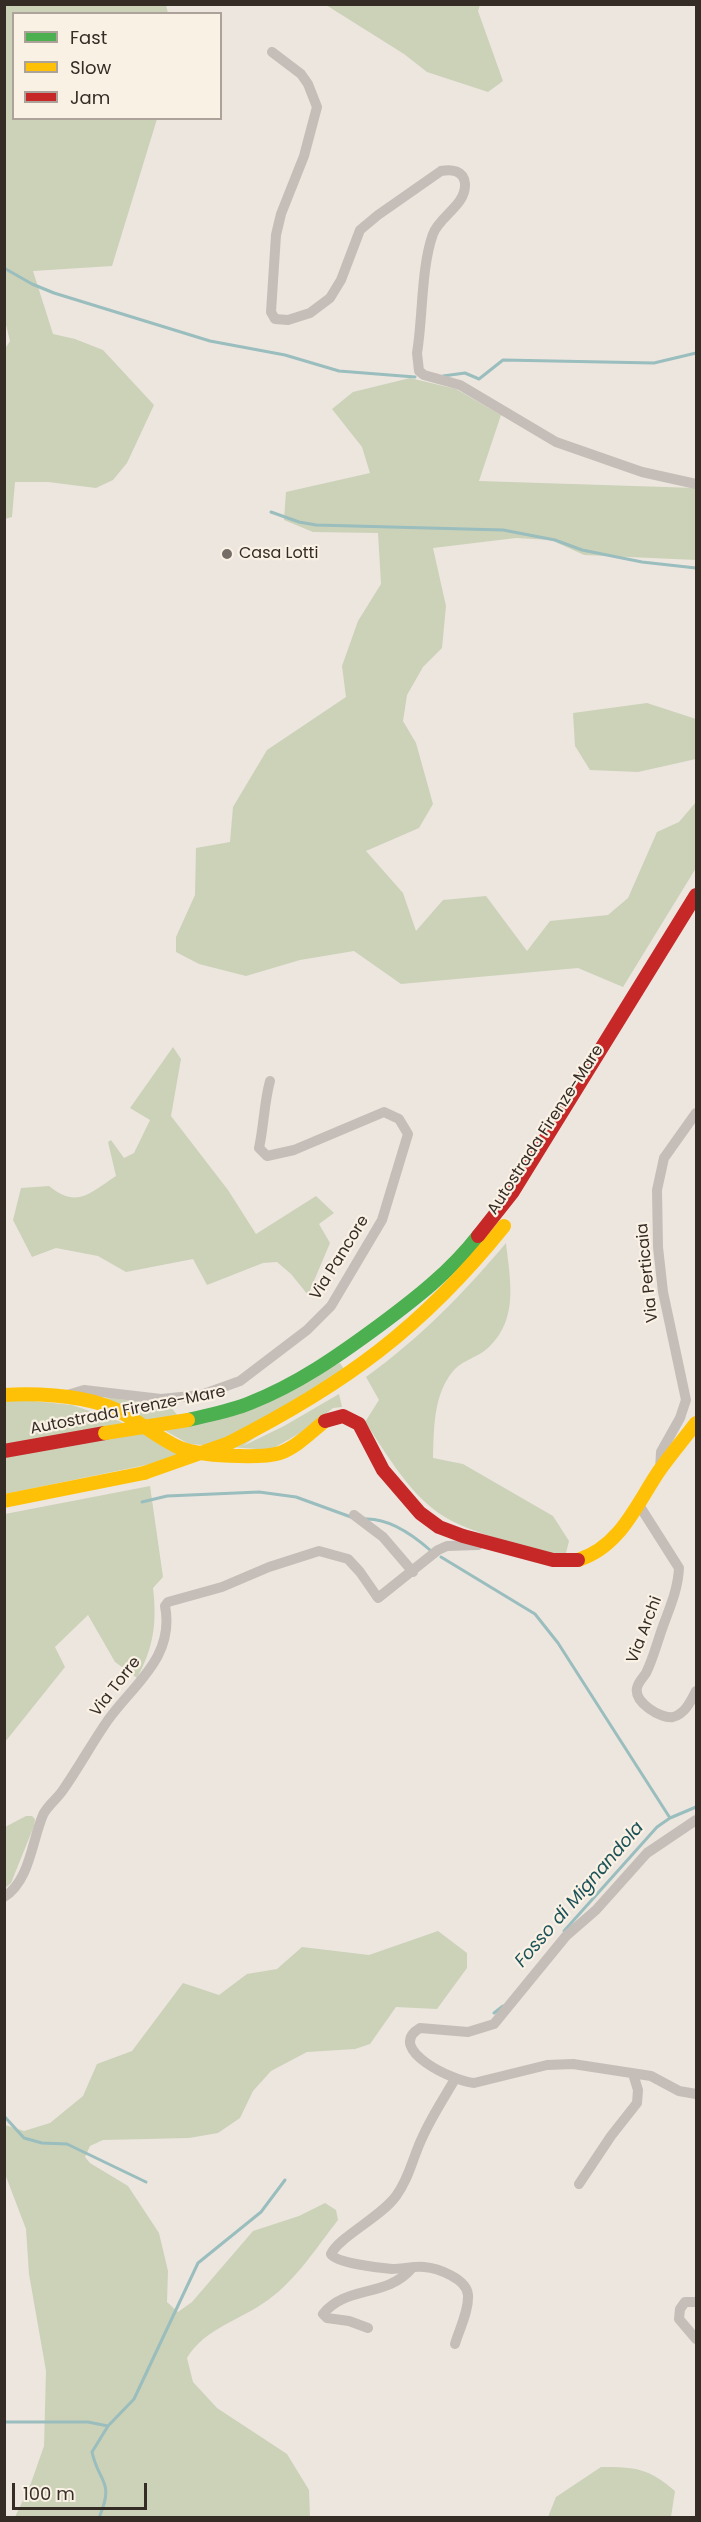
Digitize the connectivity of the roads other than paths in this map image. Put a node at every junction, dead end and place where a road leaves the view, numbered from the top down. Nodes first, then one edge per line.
1 (272, 52) dead end
2 (696, 484) edge
3 (696, 895) edge
4 (696, 919) edge
5 (270, 1081) dead end
6 (696, 1113) edge
7 (4, 1395) edge
8 (61, 1397) junction
9 (696, 1423) edge
10 (4, 1451) edge
11 (660, 1470) junction
12 (4, 1501) edge
13 (639, 1505) junction
14 (354, 1515) dead end
15 (494, 1544) junction
16 (412, 1572) junction
17 (696, 1691) edge
18 (696, 1820) edge
19 (4, 1897) edge
20 (633, 2074) junction
21 (455, 2079) junction
22 (696, 2094) edge
23 (579, 2184) dead end
24 (412, 2268) junction
25 (696, 2302) edge
26 (368, 2328) dead end
27 (696, 2339) edge
28 (454, 2344) dead end

1 - 2 street
3 - 10 main road, Autostrada Firenze-Mare, bridge
4 - 12 main road, Autostrada Firenze-Mare, bridge
5 - 8 street, Via Pancore
6 - 11 street, Via Perticaia
7 - 8 main road
8 - 15 main road
9 - 11 main road
11 - 13 main road
13 - 15 main road
13 - 17 street, Via Archi
14 - 16 street
15 - 16 street
16 - 19 street, Via Torre
18 - 21 street
20 - 21 street
20 - 22 street
20 - 23 street
21 - 24 street
24 - 26 street
24 - 28 street
25 - 27 street

